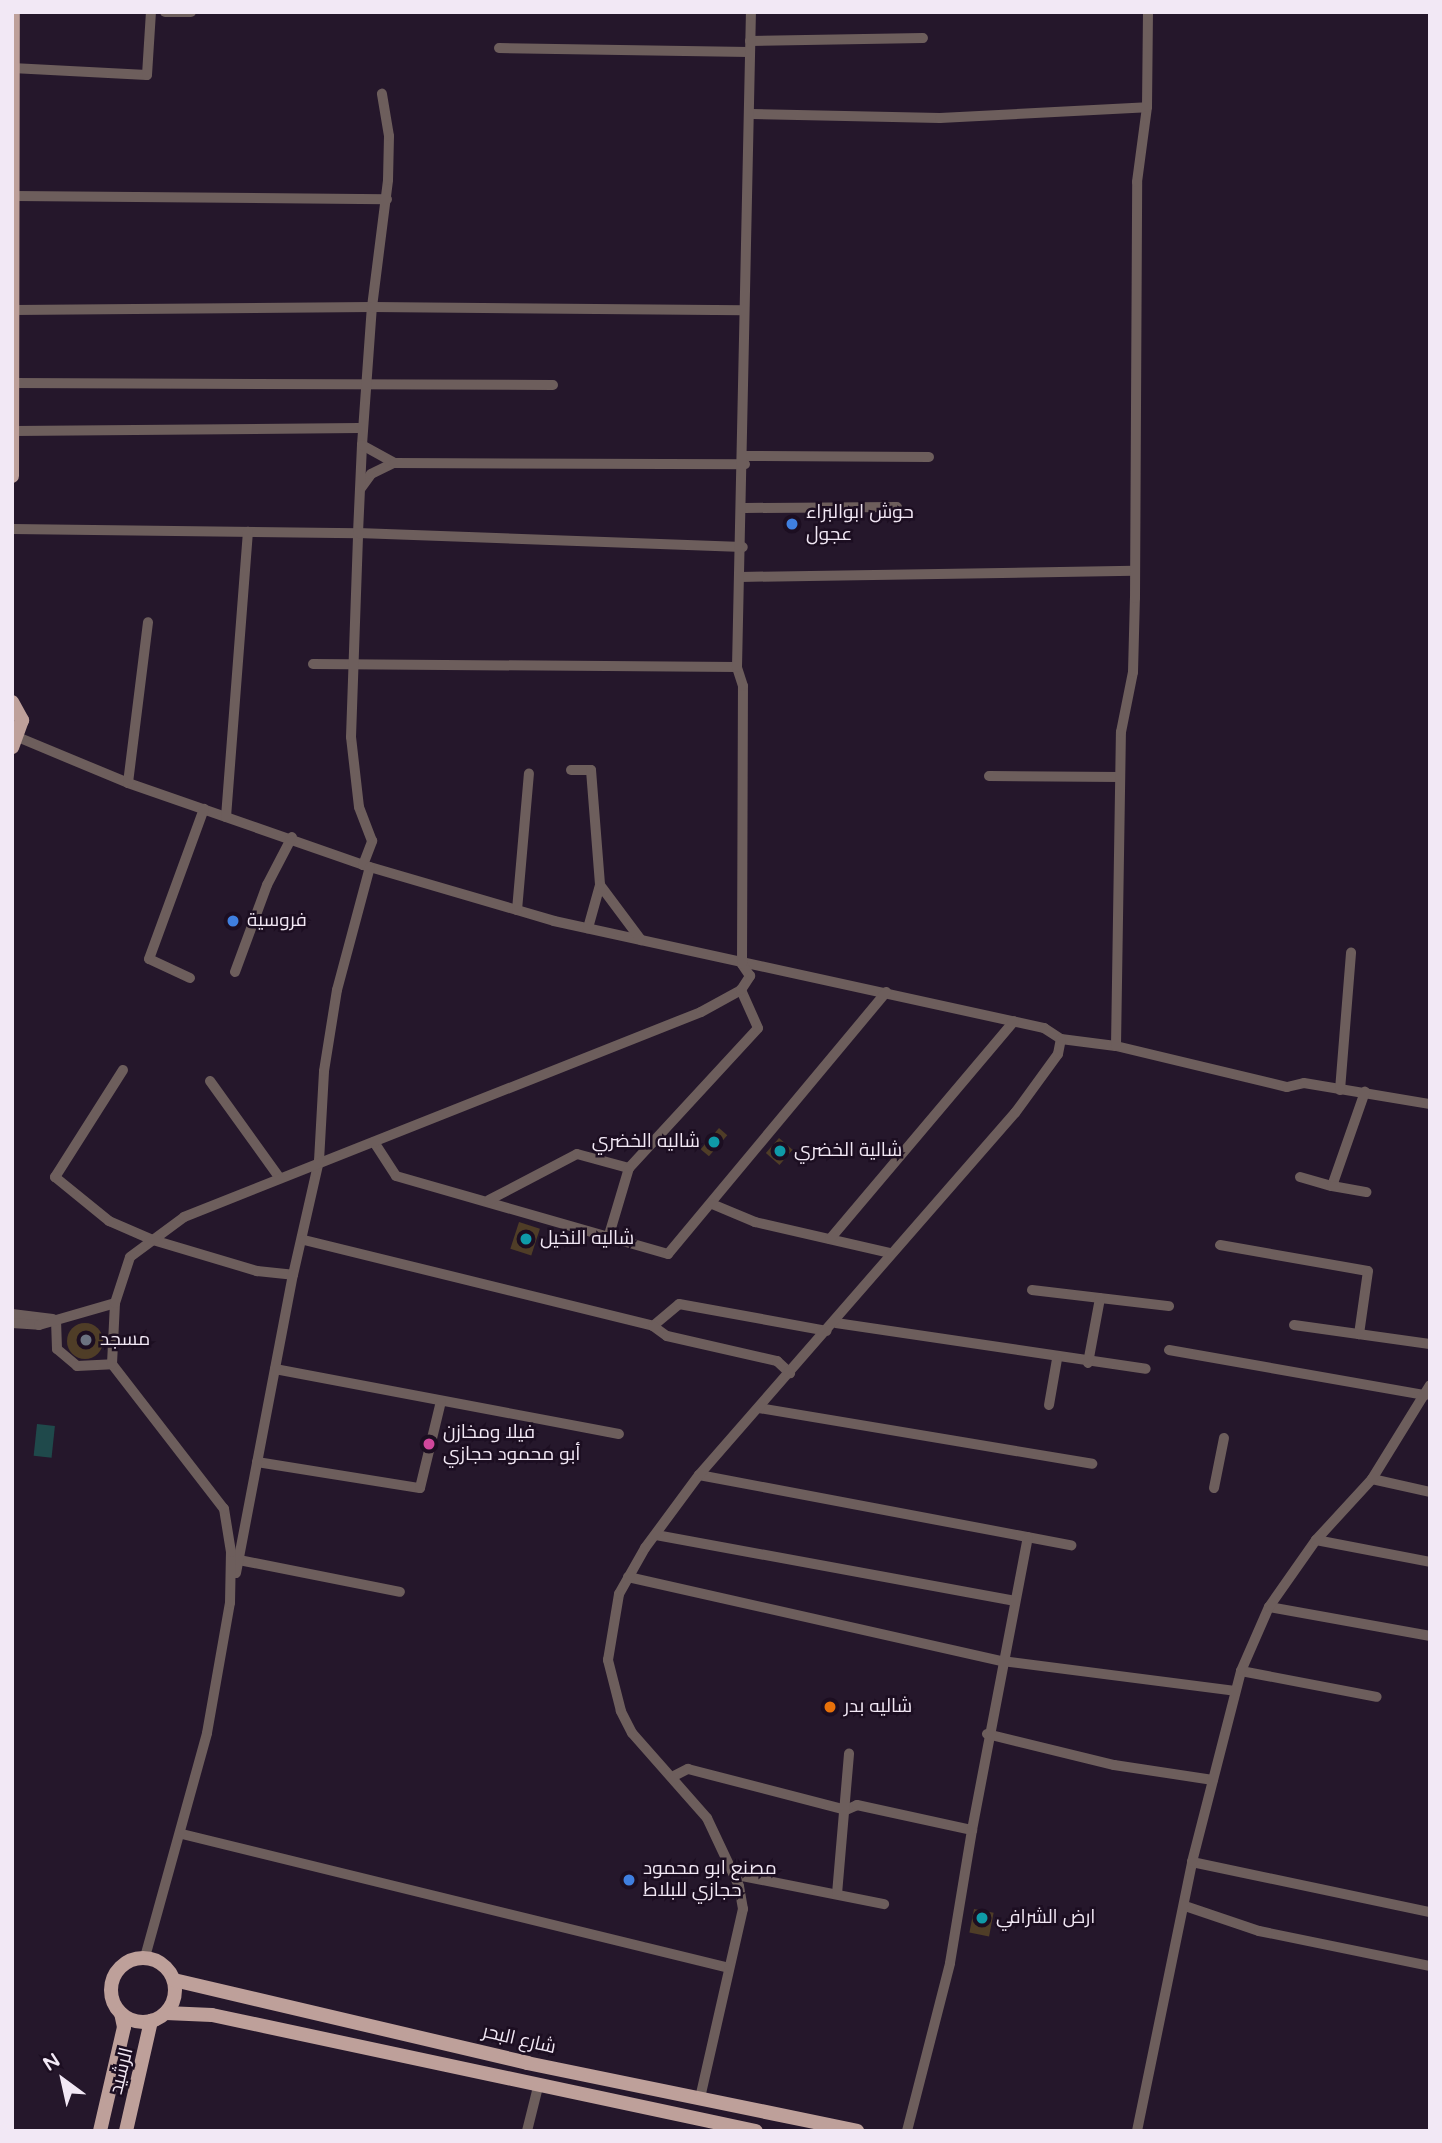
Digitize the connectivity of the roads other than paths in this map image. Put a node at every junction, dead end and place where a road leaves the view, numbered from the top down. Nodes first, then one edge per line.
1 (13, 12) edge
2 (151, 12) edge
3 (165, 12) edge
4 (191, 12) edge
5 (751, 12) edge
6 (1148, 12) edge
7 (923, 38) dead end
8 (750, 46) junction
9 (499, 48) dead end
10 (12, 68) edge
11 (382, 94) dead end
12 (1147, 107) junction
13 (752, 114) junction
14 (15, 196) junction
15 (387, 199) junction
16 (372, 307) junction
17 (14, 310) edge
18 (744, 310) junction
19 (13, 383) edge
20 (365, 385) junction
21 (553, 385) dead end
22 (359, 428) junction
23 (14, 431) junction
24 (362, 445) junction
25 (929, 457) dead end
26 (744, 460) junction
27 (394, 463) junction
28 (12, 476) edge
29 (360, 491) junction
30 (897, 507) dead end
31 (744, 508) junction
32 (12, 529) edge
33 (248, 532) junction
34 (358, 533) junction
35 (743, 547) junction
36 (1135, 571) junction
37 (740, 577) junction
38 (148, 622) dead end
39 (313, 664) dead end
40 (356, 664) junction
41 (737, 667) junction
42 (12, 702) edge
43 (16, 742) edge
44 (571, 770) dead end
45 (530, 774) dead end
46 (989, 776) dead end
47 (1120, 777) junction
48 (128, 783) junction
49 (204, 809) junction
50 (226, 817) junction
51 (292, 836) junction
52 (366, 866) junction
53 (600, 885) junction
54 (517, 910) junction
55 (588, 928) junction
56 (641, 940) junction
57 (1351, 952) dead end
58 (742, 964) junction
59 (235, 972) dead end
60 (190, 978) dead end
61 (741, 990) junction
62 (886, 992) junction
63 (1014, 1021) junction
64 (1061, 1039) junction
65 (1116, 1046) junction
66 (123, 1070) dead end
67 (210, 1081) dead end
68 (1340, 1090) junction
69 (1365, 1092) junction
70 (1430, 1104) edge
71 (374, 1142) junction
72 (319, 1161) junction
73 (629, 1168) junction
74 (279, 1177) junction
75 (1300, 1177) dead end
76 (1332, 1186) junction
77 (1366, 1192) dead end
78 (489, 1200) junction
79 (712, 1204) junction
80 (609, 1235) junction
81 (830, 1239) junction
82 (153, 1240) junction
83 (304, 1240) junction
84 (1220, 1245) dead end
85 (890, 1253) junction
86 (293, 1275) junction
87 (1031, 1290) dead end
88 (1100, 1298) junction
89 (115, 1303) junction
90 (1169, 1306) dead end
91 (12, 1314) edge
92 (56, 1320) junction
93 (12, 1322) edge
94 (1294, 1325) dead end
95 (653, 1326) junction
96 (831, 1327) junction
97 (1359, 1334) junction
98 (1430, 1344) edge
99 (1169, 1350) dead end
100 (1057, 1359) junction
101 (1088, 1363) junction
102 (112, 1364) junction
103 (1146, 1369) dead end
104 (275, 1370) junction
105 (790, 1373) junction
106 (1426, 1399) edge
107 (441, 1401) junction
108 (1049, 1405) dead end
109 (760, 1408) junction
110 (619, 1434) dead end
111 (1223, 1438) dead end
112 (257, 1462) junction
113 (1092, 1464) dead end
114 (699, 1475) junction
115 (1372, 1479) junction
116 (1213, 1488) dead end
117 (1430, 1492) edge
118 (656, 1535) junction
119 (1028, 1537) junction
120 (1316, 1540) junction
121 (1072, 1545) dead end
122 (239, 1560) junction
123 (1430, 1562) edge
124 (628, 1577) junction
125 (400, 1592) dead end
126 (1014, 1601) junction
127 (230, 1603) junction
128 (1269, 1607) junction
129 (1430, 1636) edge
130 (1002, 1661) junction
131 (1241, 1671) junction
132 (1236, 1691) junction
133 (1377, 1697) dead end
134 (986, 1734) junction
135 (849, 1755) dead end
136 (672, 1777) junction
137 (1213, 1780) junction
138 (846, 1810) junction
139 (972, 1830) junction
140 (182, 1834) junction
141 (1192, 1862) junction
142 (737, 1875) junction
143 (837, 1894) junction
144 (884, 1904) dead end
145 (1185, 1906) junction
146 (1430, 1912) edge
147 (145, 1957) junction
148 (1430, 1966) edge
149 (729, 1968) junction
150 (174, 1980) junction
151 (121, 2013) junction
152 (166, 2013) junction
153 (151, 2021) junction
154 (538, 2087) junction
155 (700, 2098) junction
156 (696, 2125) edge
157 (822, 2127) edge
158 (100, 2131) edge
159 (127, 2131) edge
160 (527, 2131) edge
161 (756, 2131) edge
162 (857, 2131) edge
163 (907, 2131) edge
164 (1137, 2131) edge

1 - 10 main road
2 - 10 street
3 - 4 street
5 - 8 street
6 - 12 street
7 - 8 street
8 - 9 street
8 - 13 street
10 - 14 main road
11 - 15 street
12 - 13 street
12 - 36 street
13 - 18 street
14 - 15 street
14 - 17 main road
15 - 16 street
16 - 17 street
16 - 18 street
16 - 20 street
17 - 19 main road
18 - 26 street
19 - 20 street
19 - 23 main road
20 - 21 street
20 - 22 street
22 - 23 street
22 - 24 street
23 - 28 main road
24 - 27 street
24 - 29 street
25 - 26 street
26 - 27 street
26 - 31 street
27 - 29 street
29 - 34 street
30 - 31 street
31 - 35 street
32 - 33 street
33 - 34 street
33 - 50 street
34 - 35 street
34 - 40 street
35 - 37 street
36 - 37 street
36 - 47 street
37 - 41 street
38 - 48 street
39 - 40 street
40 - 41 street
40 - 52 street
41 - 58 street
42 - 43 main road
43 - 48 street
44 - 53 street
45 - 54 street
46 - 47 street
47 - 65 street
48 - 49 street
49 - 50 street
49 - 60 street
50 - 51 street
51 - 52 street
51 - 59 street
52 - 54 street
52 - 72 street
53 - 55 street
53 - 56 street
54 - 55 street
55 - 56 street
56 - 58 street
57 - 68 street
58 - 61 street
58 - 62 street
61 - 71 street
61 - 73 street
62 - 63 street
62 - 79 street
63 - 64 street
63 - 81 street
64 - 65 street
64 - 85 street
65 - 68 street
66 - 82 street
67 - 74 street
68 - 69 street
69 - 70 street
69 - 76 street
71 - 72 street
71 - 78 street
72 - 74 street
72 - 83 street
73 - 78 street
73 - 80 street
74 - 82 street
75 - 76 street
76 - 77 street
78 - 80 street
79 - 80 street
79 - 81 street
81 - 85 street
82 - 86 street
82 - 89 street
83 - 86 street
83 - 95 street
84 - 97 street
85 - 96 street
86 - 104 street
87 - 88 street
88 - 90 street
88 - 101 street
89 - 92 street
89 - 102 street
91 - 92 street
92 - 93 street
92 - 102 street
94 - 97 street
95 - 96 street
95 - 105 street
96 - 100 street
96 - 105 street
97 - 98 street
99 - 106 street
100 - 101 street
100 - 108 street
101 - 103 street
102 - 127 street
104 - 107 street
104 - 112 street
105 - 109 street
106 - 115 street
107 - 110 street
107 - 112 street
109 - 113 street
109 - 114 street
111 - 116 street
112 - 122 street
114 - 118 street
114 - 119 street
115 - 117 street
115 - 120 street
118 - 124 street
118 - 126 street
119 - 121 street
119 - 126 street
120 - 123 street
120 - 128 street
122 - 125 street
122 - 127 street
124 - 130 street
124 - 136 street
126 - 130 street
127 - 140 street
128 - 129 street
128 - 131 street
130 - 132 street
130 - 134 street
131 - 132 street
131 - 133 street
132 - 137 street
134 - 137 street
134 - 139 street
135 - 138 street
136 - 138 street
136 - 142 street
137 - 141 street
138 - 139 street
138 - 143 street
139 - 163 street
140 - 147 street
140 - 149 street
141 - 145 street
141 - 146 street
142 - 143 street
142 - 149 street
143 - 144 street
145 - 148 street
145 - 164 street
147 - 150 main road
147 - 151 main road
149 - 155 street
150 - 152 main road
150 - 155 main road, شارع البحر
151 - 153 main road
151 - 158 main road, الرشيد
152 - 153 main road
152 - 154 main road
153 - 159 main road, الرشيد
154 - 156 main road
154 - 160 street
155 - 157 main road, شارع البحر
156 - 161 main road
157 - 162 main road, شارع البحر

